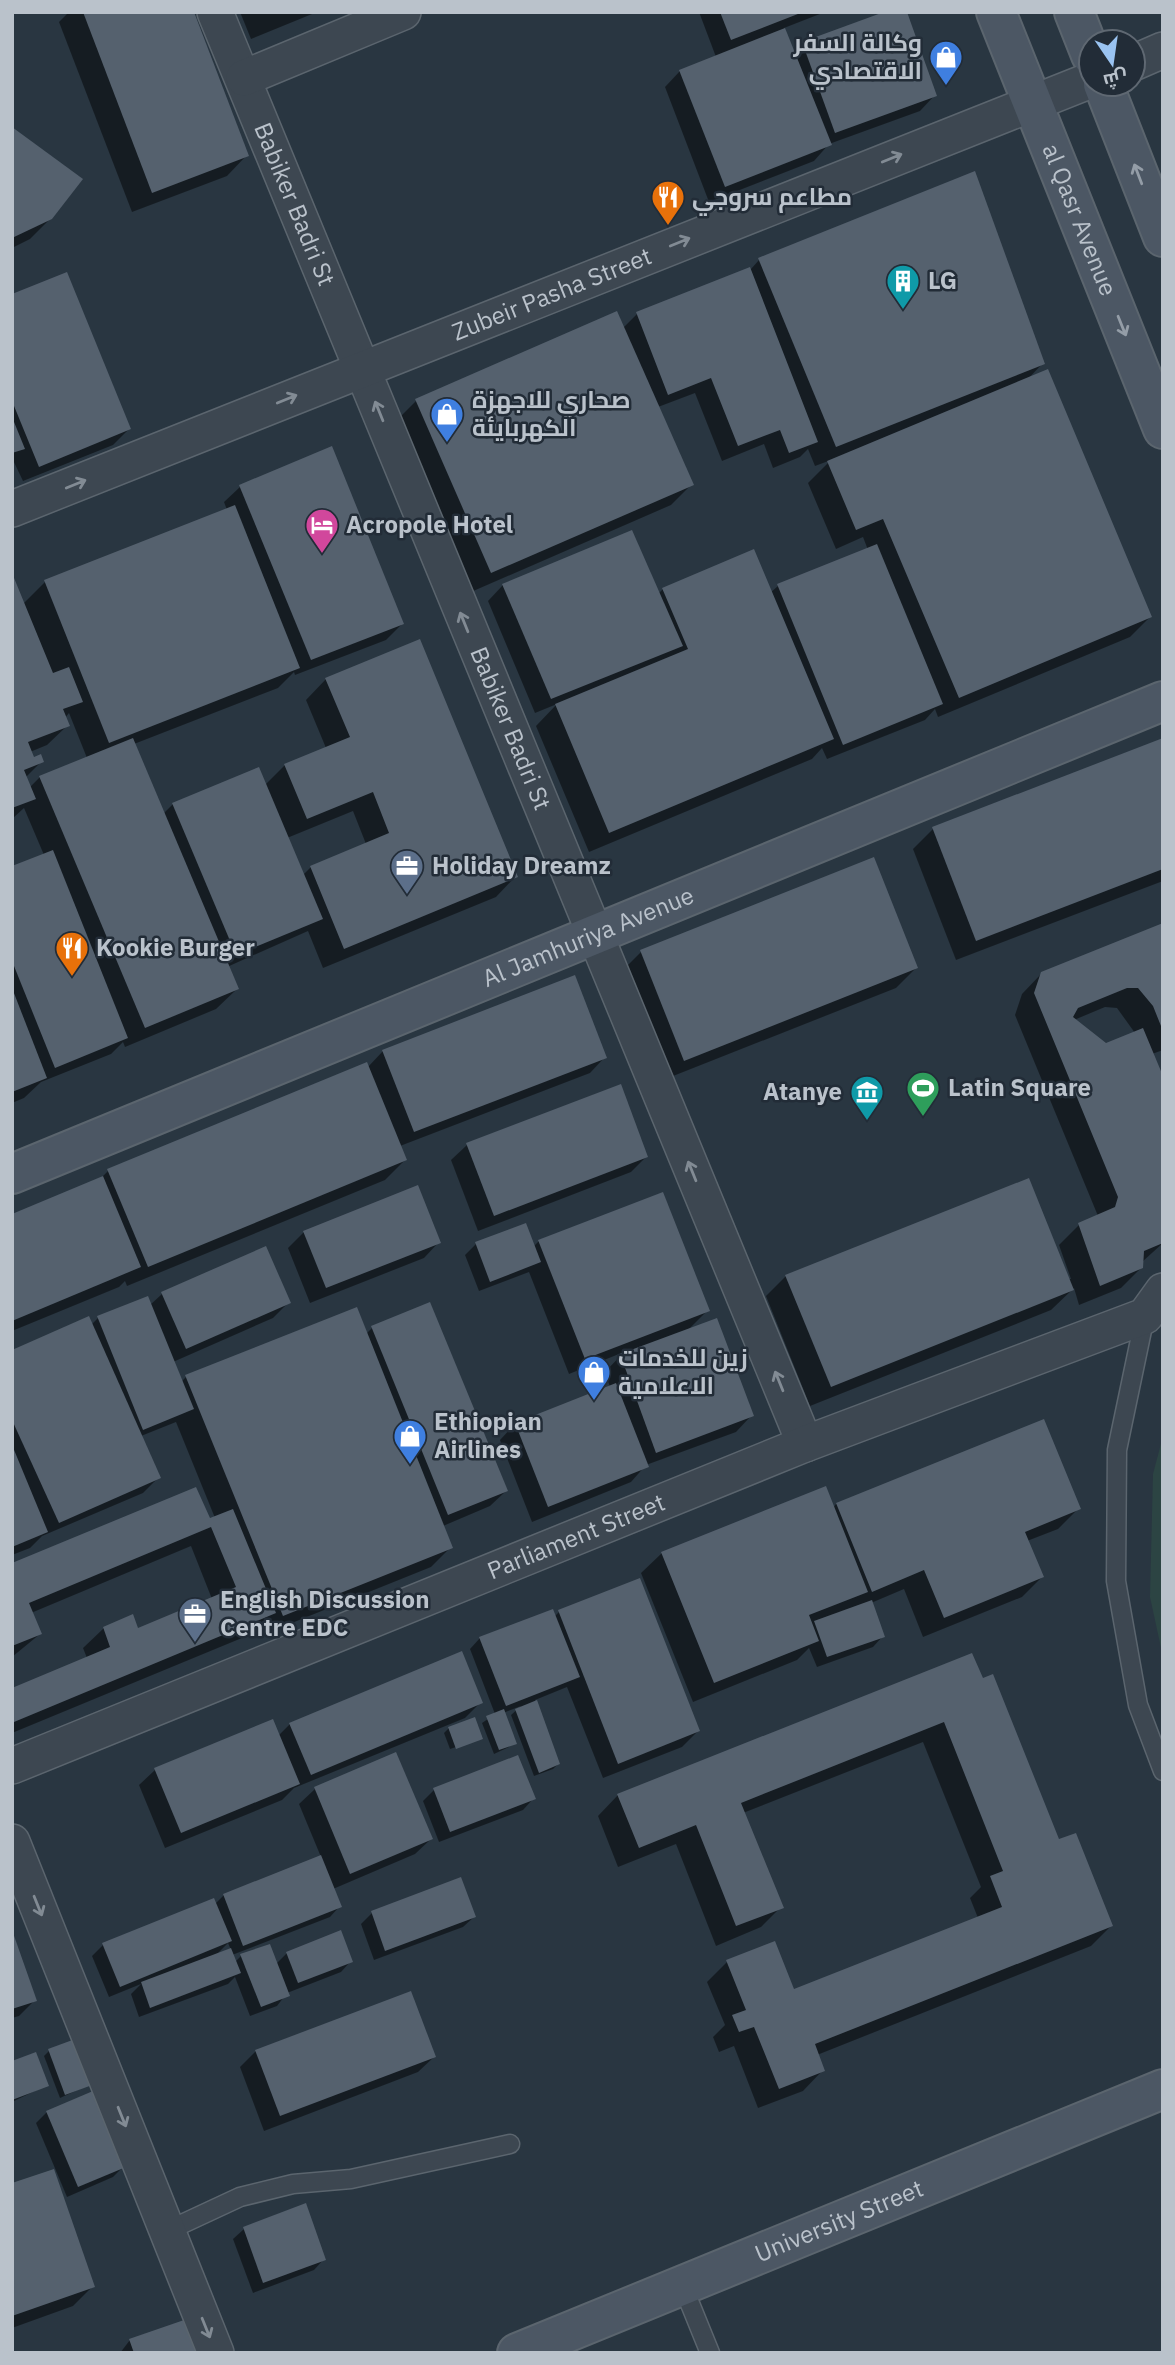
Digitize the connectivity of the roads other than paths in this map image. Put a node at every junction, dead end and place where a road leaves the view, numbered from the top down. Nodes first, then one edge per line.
1 (215, 12) edge
2 (403, 12) edge
3 (996, 12) edge
4 (244, 78) junction
5 (1077, 85) edge
6 (1108, 98) edge
7 (1033, 102) junction
8 (1163, 237) edge
9 (362, 369) junction
10 (1163, 429) edge
11 (12, 509) edge
12 (1163, 701) edge
13 (594, 933) junction
14 (12, 1174) edge
15 (1154, 1303) edge
16 (805, 1444) junction
17 (12, 1766) edge
18 (1163, 1771) edge
19 (12, 1842) edge
20 (1163, 2089) edge
21 (510, 2144) dead end
22 (167, 2231) junction
23 (682, 2284) junction
24 (216, 2353) edge
25 (517, 2353) edge
26 (710, 2353) edge

1 - 4 street, Babiker Badri St
2 - 4 street
3 - 7 main road, al Qasr Avenue
4 - 9 street, Babiker Badri St
5 - 7 street, Zubeir Pasha Street
8 -> 6 main road
9 -> 7 street, Zubeir Pasha Street
7 -> 10 main road, al Qasr Avenue
11 -> 9 street, Zubeir Pasha Street
13 -> 9 street, Babiker Badri St
12 - 13 main road, Al Jamhuriya Avenue
13 - 14 main road, Al Jamhuriya Avenue
16 -> 13 street, Babiker Badri St
15 - 16 street, Parliament Street
15 - 18 lane
16 - 17 street, Parliament Street
19 -> 22 street
20 - 23 main road, University Street
21 - 22 lane
22 -> 24 street
23 - 25 main road, University Street
23 - 26 lane

